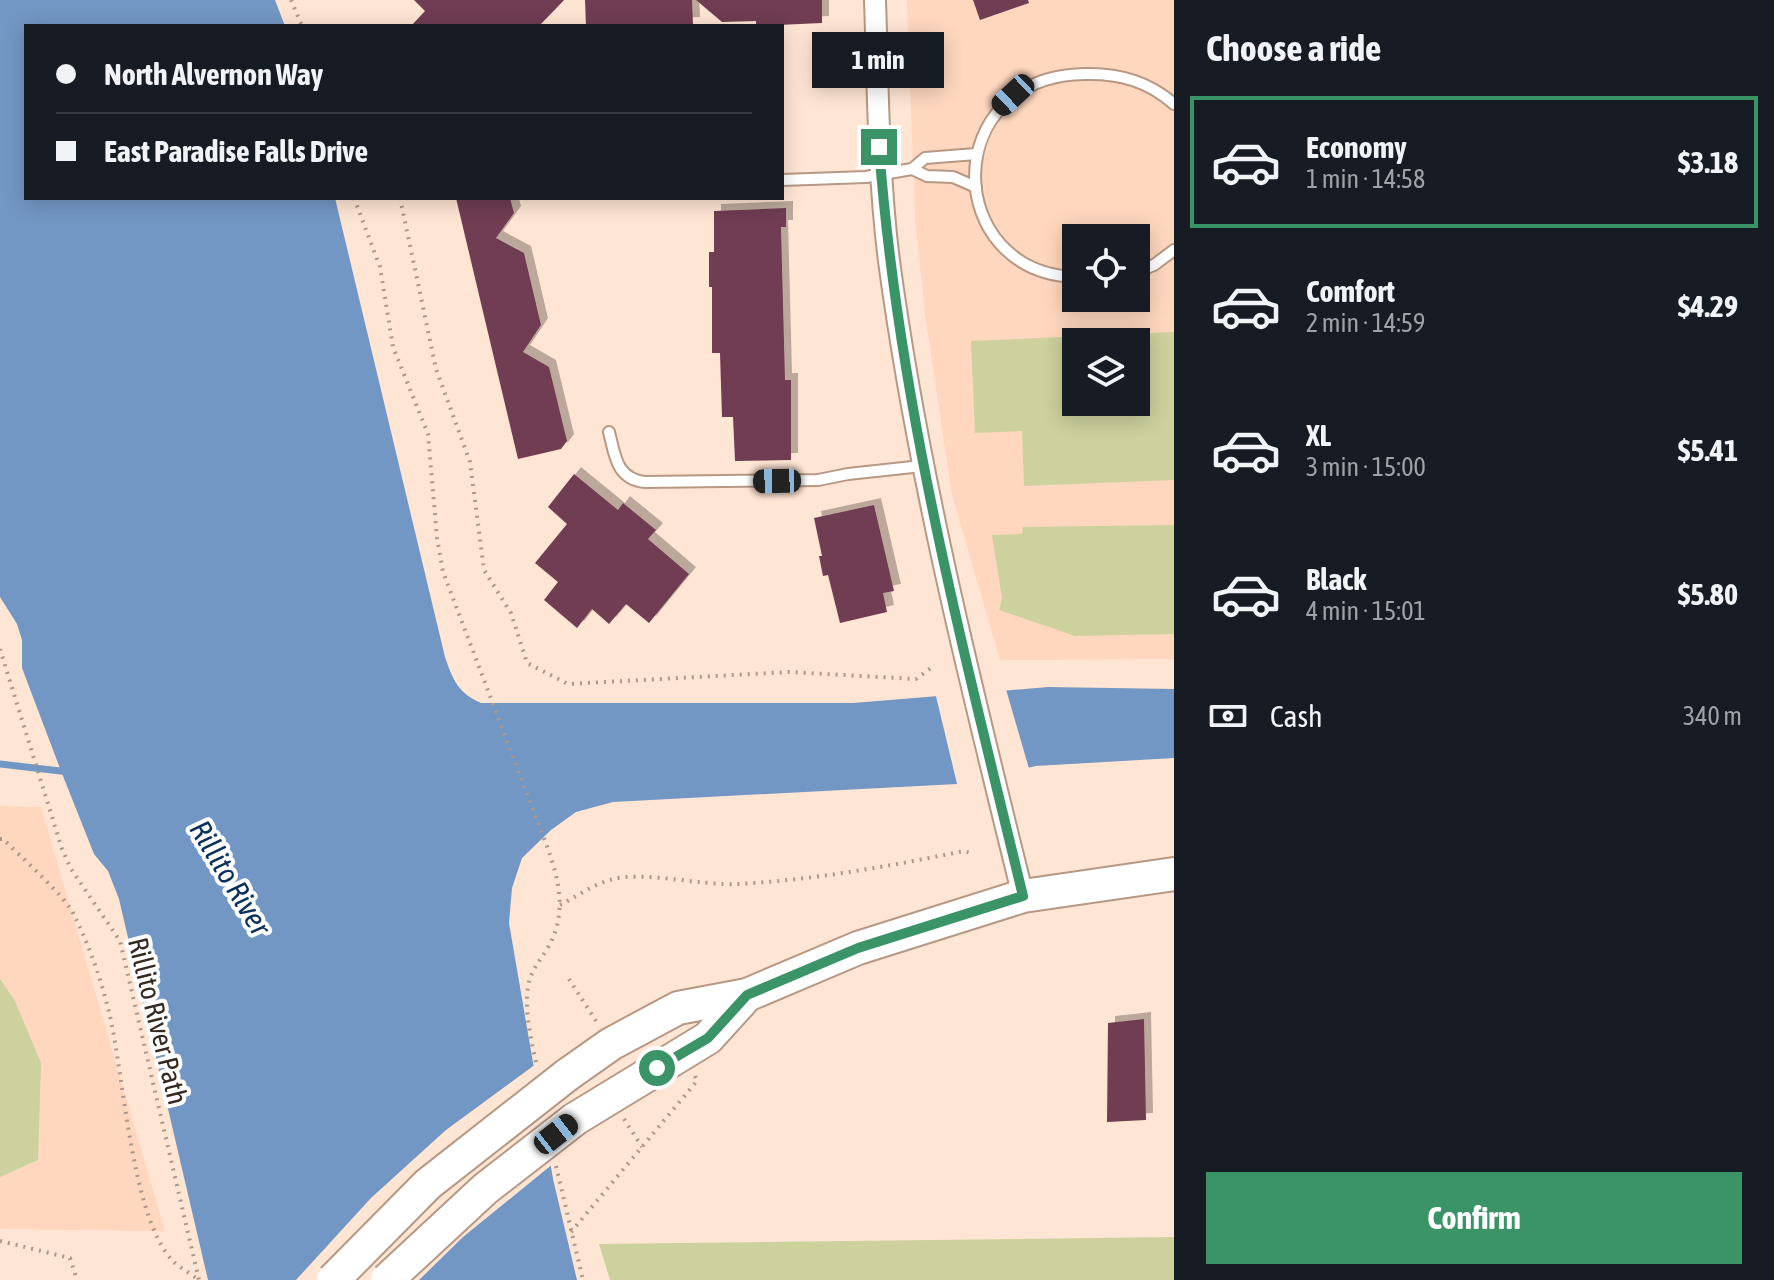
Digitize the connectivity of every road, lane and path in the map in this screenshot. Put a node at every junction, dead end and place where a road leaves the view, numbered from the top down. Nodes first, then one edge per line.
1 (291, 0) edge
2 (875, 0) edge
3 (301, 24) edge
4 (1174, 104) edge
5 (976, 154) junction
6 (912, 169) junction
7 (881, 174) junction
8 (784, 180) edge
9 (976, 187) junction
10 (355, 200) edge
11 (400, 200) edge
12 (1174, 250) edge
13 (1150, 267) edge
14 (1062, 276) edge
15 (609, 432) dead end
16 (922, 466) junction
17 (0, 649) edge
18 (935, 665) dead end
19 (0, 839) edge
20 (548, 849) dead end
21 (974, 854) dead end
22 (1174, 874) edge
23 (1023, 896) junction
24 (560, 905) dead end
25 (569, 979) dead end
26 (747, 995) junction
27 (598, 1023) dead end
28 (693, 1072) dead end
29 (622, 1115) dead end
30 (642, 1147) junction
31 (571, 1232) dead end
32 (0, 1241) edge
33 (77, 1280) edge
34 (199, 1280) edge
35 (333, 1280) edge
36 (387, 1280) edge

1 - 3 path
2 - 7 street
4 - 5 lane
5 - 6 lane
5 - 9 lane
6 - 7 lane
6 - 9 lane
7 - 8 lane
7 - 16 street
9 - 14 lane
10 - 20 path
11 - 18 path
12 - 13 lane
15 - 16 lane
16 - 23 street
17 - 34 path, Rillito River Path
19 - 34 path
21 - 24 path
22 - 23 main road
23 - 26 main road
25 - 27 path
26 - 35 main road, bridge
26 - 36 main road, bridge
28 - 30 path
29 - 30 path
30 - 31 path
32 - 33 path

